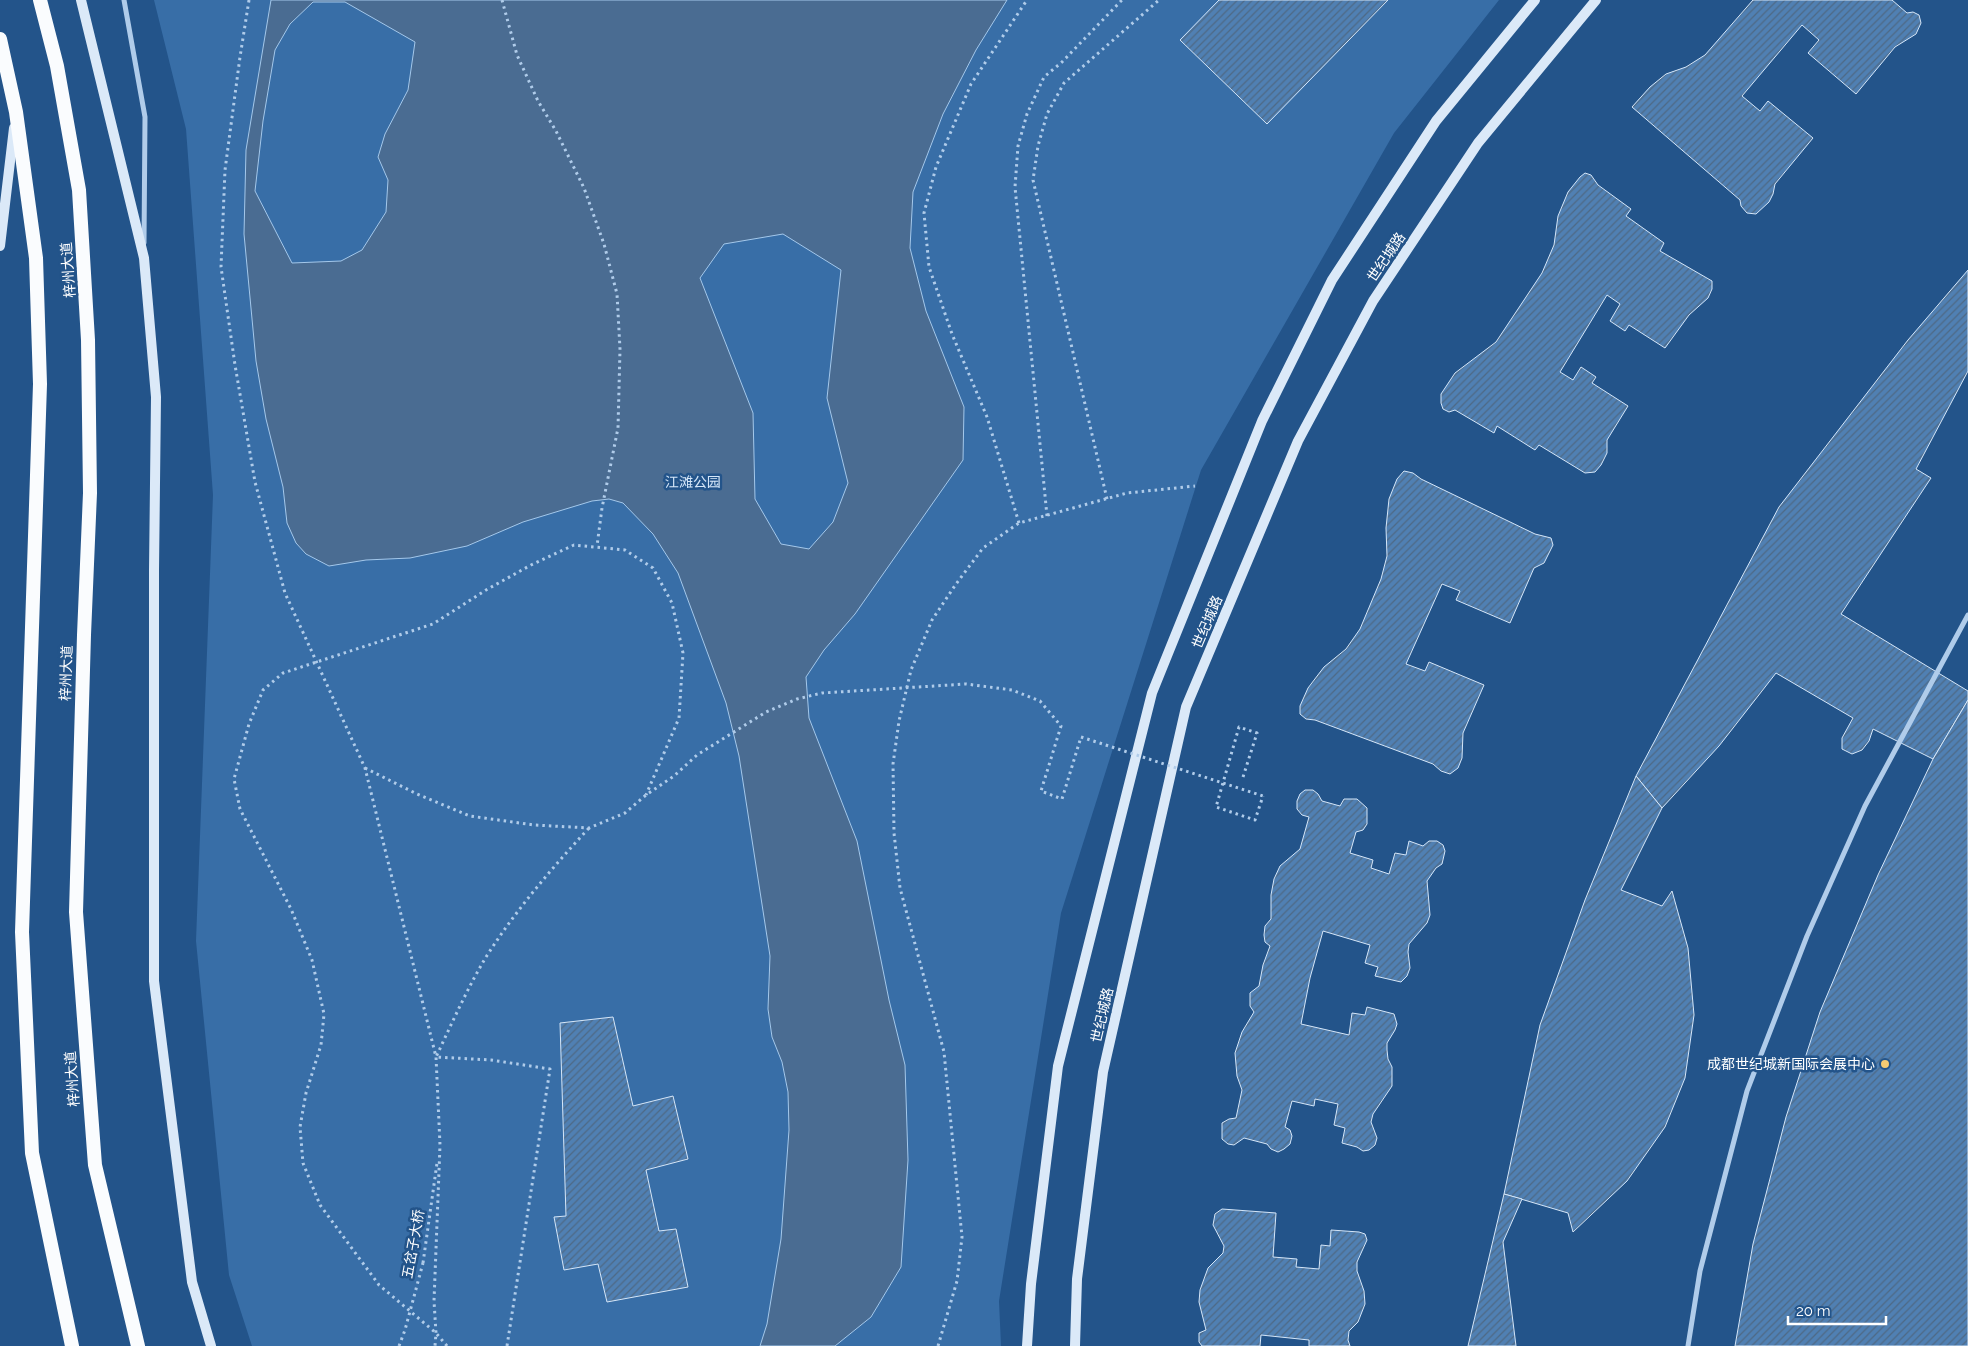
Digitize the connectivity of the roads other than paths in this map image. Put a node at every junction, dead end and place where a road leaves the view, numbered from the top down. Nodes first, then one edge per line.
1 (40, 0) edge
2 (81, 0) edge
3 (124, 0) edge
4 (1535, 0) edge
5 (1596, 0) edge
6 (0, 39) edge
7 (16, 112) junction
8 (0, 246) edge
9 (144, 258) junction
10 (1968, 615) edge
11 (72, 1346) edge
12 (138, 1346) edge
13 (211, 1346) edge
14 (1027, 1346) edge
15 (1075, 1346) edge
16 (1688, 1346) edge

1 - 12 highway, 梓州大道
2 - 9 main road
3 - 9 street
4 - 14 main road, 世纪城路
5 - 15 main road, 世纪城路
6 - 7 highway
7 - 8 main road
7 - 11 highway
9 - 13 main road
10 - 16 street

